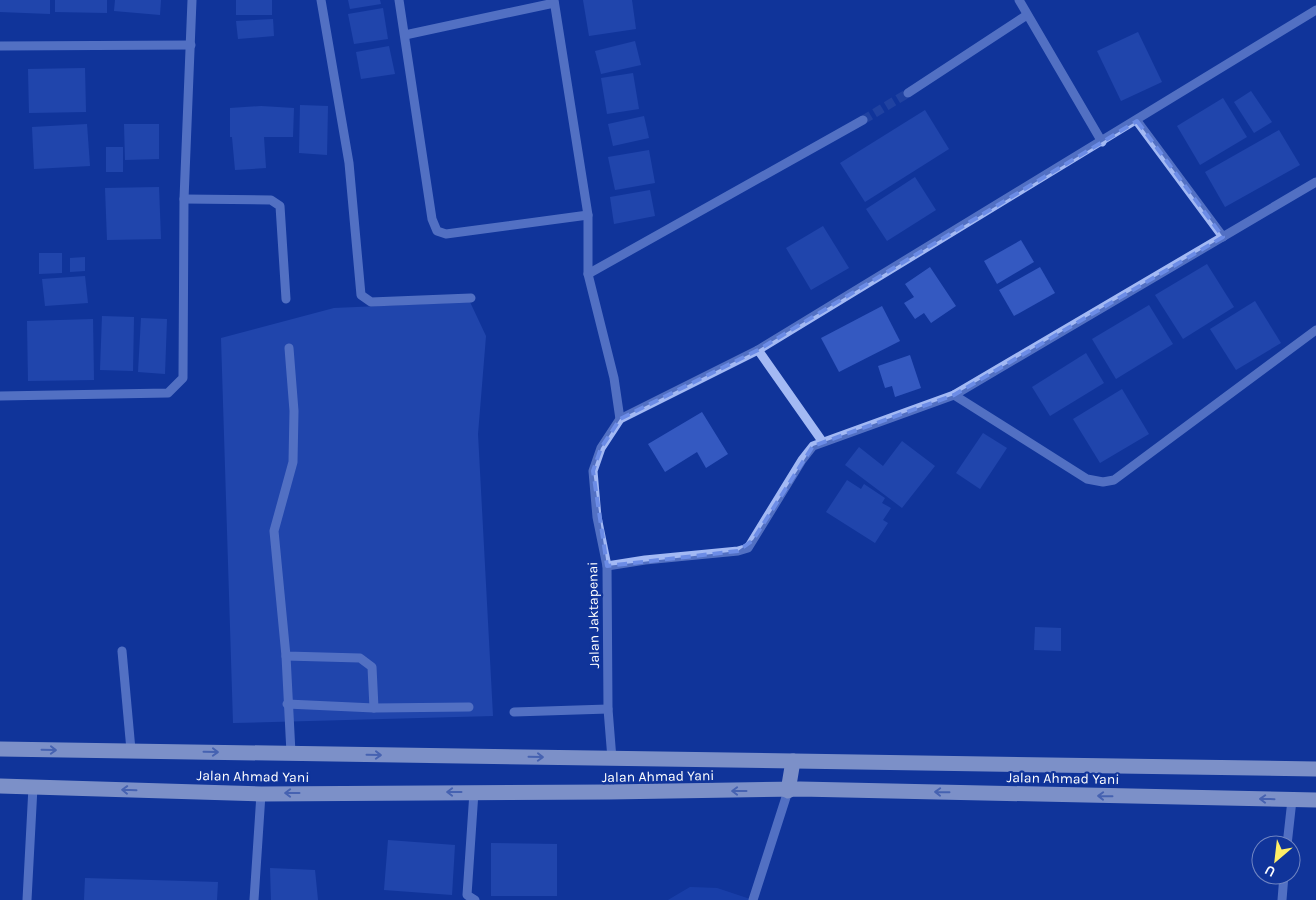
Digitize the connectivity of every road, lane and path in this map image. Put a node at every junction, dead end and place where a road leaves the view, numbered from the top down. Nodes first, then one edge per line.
1 (192, 0) edge
2 (321, 0) edge
3 (399, 0) edge
4 (1018, 0) edge
5 (554, 1) edge
6 (1316, 10) edge
7 (1027, 15) junction
8 (405, 35) junction
9 (191, 45) junction
10 (0, 46) edge
11 (908, 93) tunnel mouth
12 (864, 120) tunnel mouth
13 (1138, 121) junction
14 (1102, 142) junction
15 (1316, 182) edge
16 (184, 200) junction
17 (588, 215) junction
18 (1223, 237) junction
19 (588, 274) junction
20 (286, 298) dead end
21 (471, 298) dead end
22 (1316, 330) edge
23 (288, 348) dead end
24 (758, 350) junction
25 (954, 395) junction
26 (0, 396) edge
27 (620, 419) junction
28 (822, 441) junction
29 (607, 566) junction
30 (122, 652) dead end
31 (286, 656) junction
32 (287, 704) junction
33 (469, 707) dead end
34 (374, 708) junction
35 (608, 709) junction
36 (514, 712) dead end
37 (0, 749) edge
38 (131, 750) junction
39 (291, 753) junction
40 (612, 759) junction
41 (793, 761) junction
42 (1316, 769) edge
43 (0, 786) edge
44 (33, 787) junction
45 (788, 791) junction
46 (474, 792) junction
47 (262, 794) junction
48 (1292, 800) junction
49 (1316, 800) edge
50 (1288, 835) edge
51 (1283, 885) edge
52 (468, 898) edge
53 (26, 900) edge
54 (254, 900) edge
55 (753, 900) edge
56 (1282, 900) edge

1 - 9 street
2 - 21 street
3 - 8 street
4 - 7 street
5 - 8 street
5 - 17 street
6 - 13 street
7 - 11 street
7 - 14 street
8 - 17 street
9 - 10 street
9 - 16 street
12 - 19 street
13 - 14 street
13 - 18 street
14 - 24 street
15 - 18 street
16 - 20 street
16 - 26 street
17 - 19 street
18 - 25 street
19 - 27 street
22 - 25 street
23 - 31 street
24 - 27 street
24 - 28 street
25 - 28 street
27 - 29 street, Jalan Jaktapenai
28 - 29 street
29 - 35 street, Jalan Jaktapenai
30 - 38 street
31 - 32 street
31 - 34 street
32 - 34 street
32 - 39 street
33 - 34 street
35 - 36 street
35 - 40 street, Jalan Jaktapenai
37 -> 38 highway, Jalan Ahmad Yani
38 -> 39 highway, Jalan Ahmad Yani
39 -> 40 highway, Jalan Ahmad Yani
40 - 41 highway, Jalan Ahmad Yani
41 - 42 highway, Jalan Ahmad Yani
41 - 45 highway
43 - 44 highway, Jalan Ahmad Yani
47 -> 44 highway, Jalan Ahmad Yani
44 - 53 street
45 -> 46 highway, Jalan Ahmad Yani
48 -> 45 highway, Jalan Ahmad Yani
45 - 55 street
46 -> 47 highway, Jalan Ahmad Yani
46 - 52 street
47 - 54 street
48 - 49 highway, Jalan Ahmad Yani
48 - 50 street
51 - 56 street

